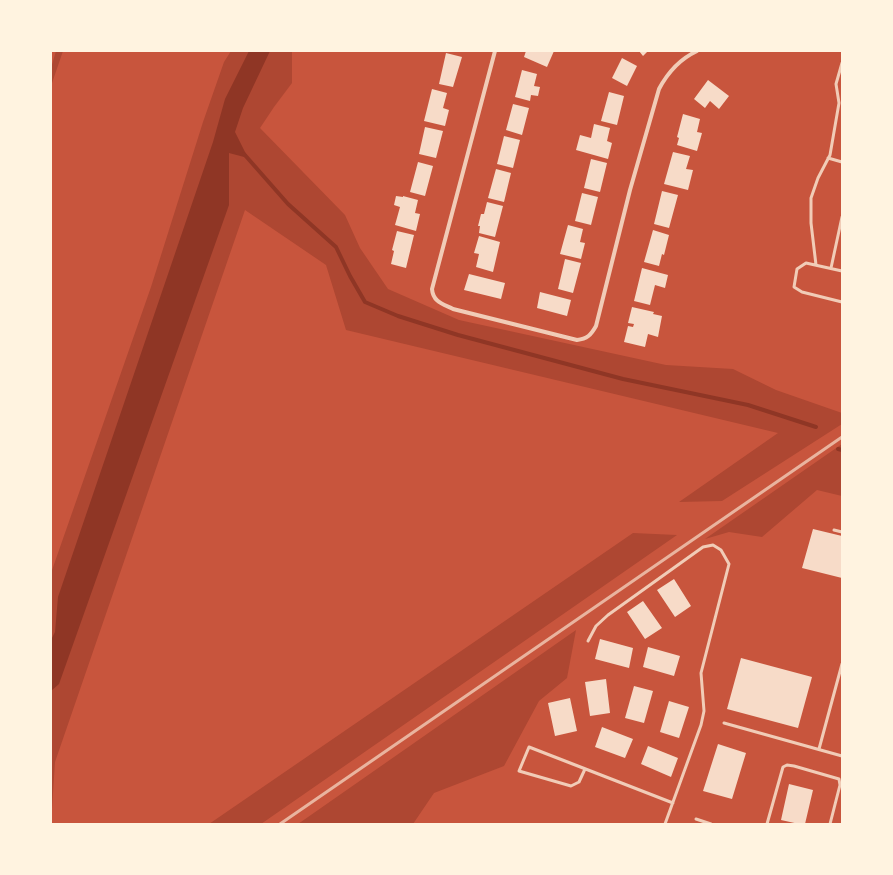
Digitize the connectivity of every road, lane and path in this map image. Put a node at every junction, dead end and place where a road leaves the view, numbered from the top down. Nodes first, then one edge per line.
1 (495, 51) edge
2 (698, 51) edge
3 (842, 63) edge
4 (828, 158) junction
5 (842, 162) edge
6 (842, 217) edge
7 (816, 265) junction
8 (831, 268) junction
9 (842, 271) edge
10 (842, 302) edge
11 (834, 530) dead end
12 (842, 532) edge
13 (588, 640) dead end
14 (842, 664) edge
15 (724, 723) dead end
16 (819, 749) junction
17 (842, 756) edge
18 (585, 769) junction
19 (673, 803) junction
20 (696, 819) dead end
21 (665, 824) edge
22 (711, 824) edge
23 (767, 824) edge
24 (830, 824) edge

1 - 2 street
3 - 4 lane
4 - 5 lane
4 - 7 lane
6 - 8 lane
7 - 8 lane
7 - 10 lane
8 - 9 lane
11 - 12 lane
13 - 19 lane
14 - 16 lane
15 - 16 lane
16 - 17 lane
18 - 18 lane
18 - 19 lane
19 - 21 lane
20 - 22 lane
23 - 24 lane

